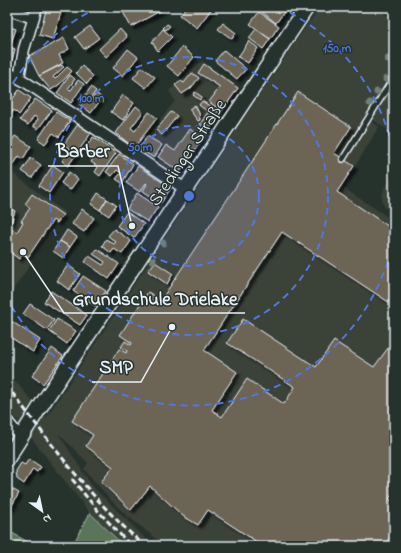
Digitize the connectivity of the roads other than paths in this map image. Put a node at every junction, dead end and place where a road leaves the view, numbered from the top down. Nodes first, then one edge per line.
1 (37, 7) edge
2 (307, 7) edge
3 (7, 9) edge
4 (33, 18) junction
5 (7, 75) edge
6 (394, 77) edge
7 (19, 78) junction
8 (343, 159) dead end
9 (185, 189) junction
10 (7, 421) edge
11 (21, 438) junction
12 (7, 459) edge

1 - 4 street
2 - 9 main road, Stedinger Straße
3 - 4 street
4 - 7 street
5 - 7 street
6 - 8 lane
7 - 9 street
9 - 11 main road, Stedinger Straße
10 - 11 street
11 - 12 main road, Stedinger Straße

